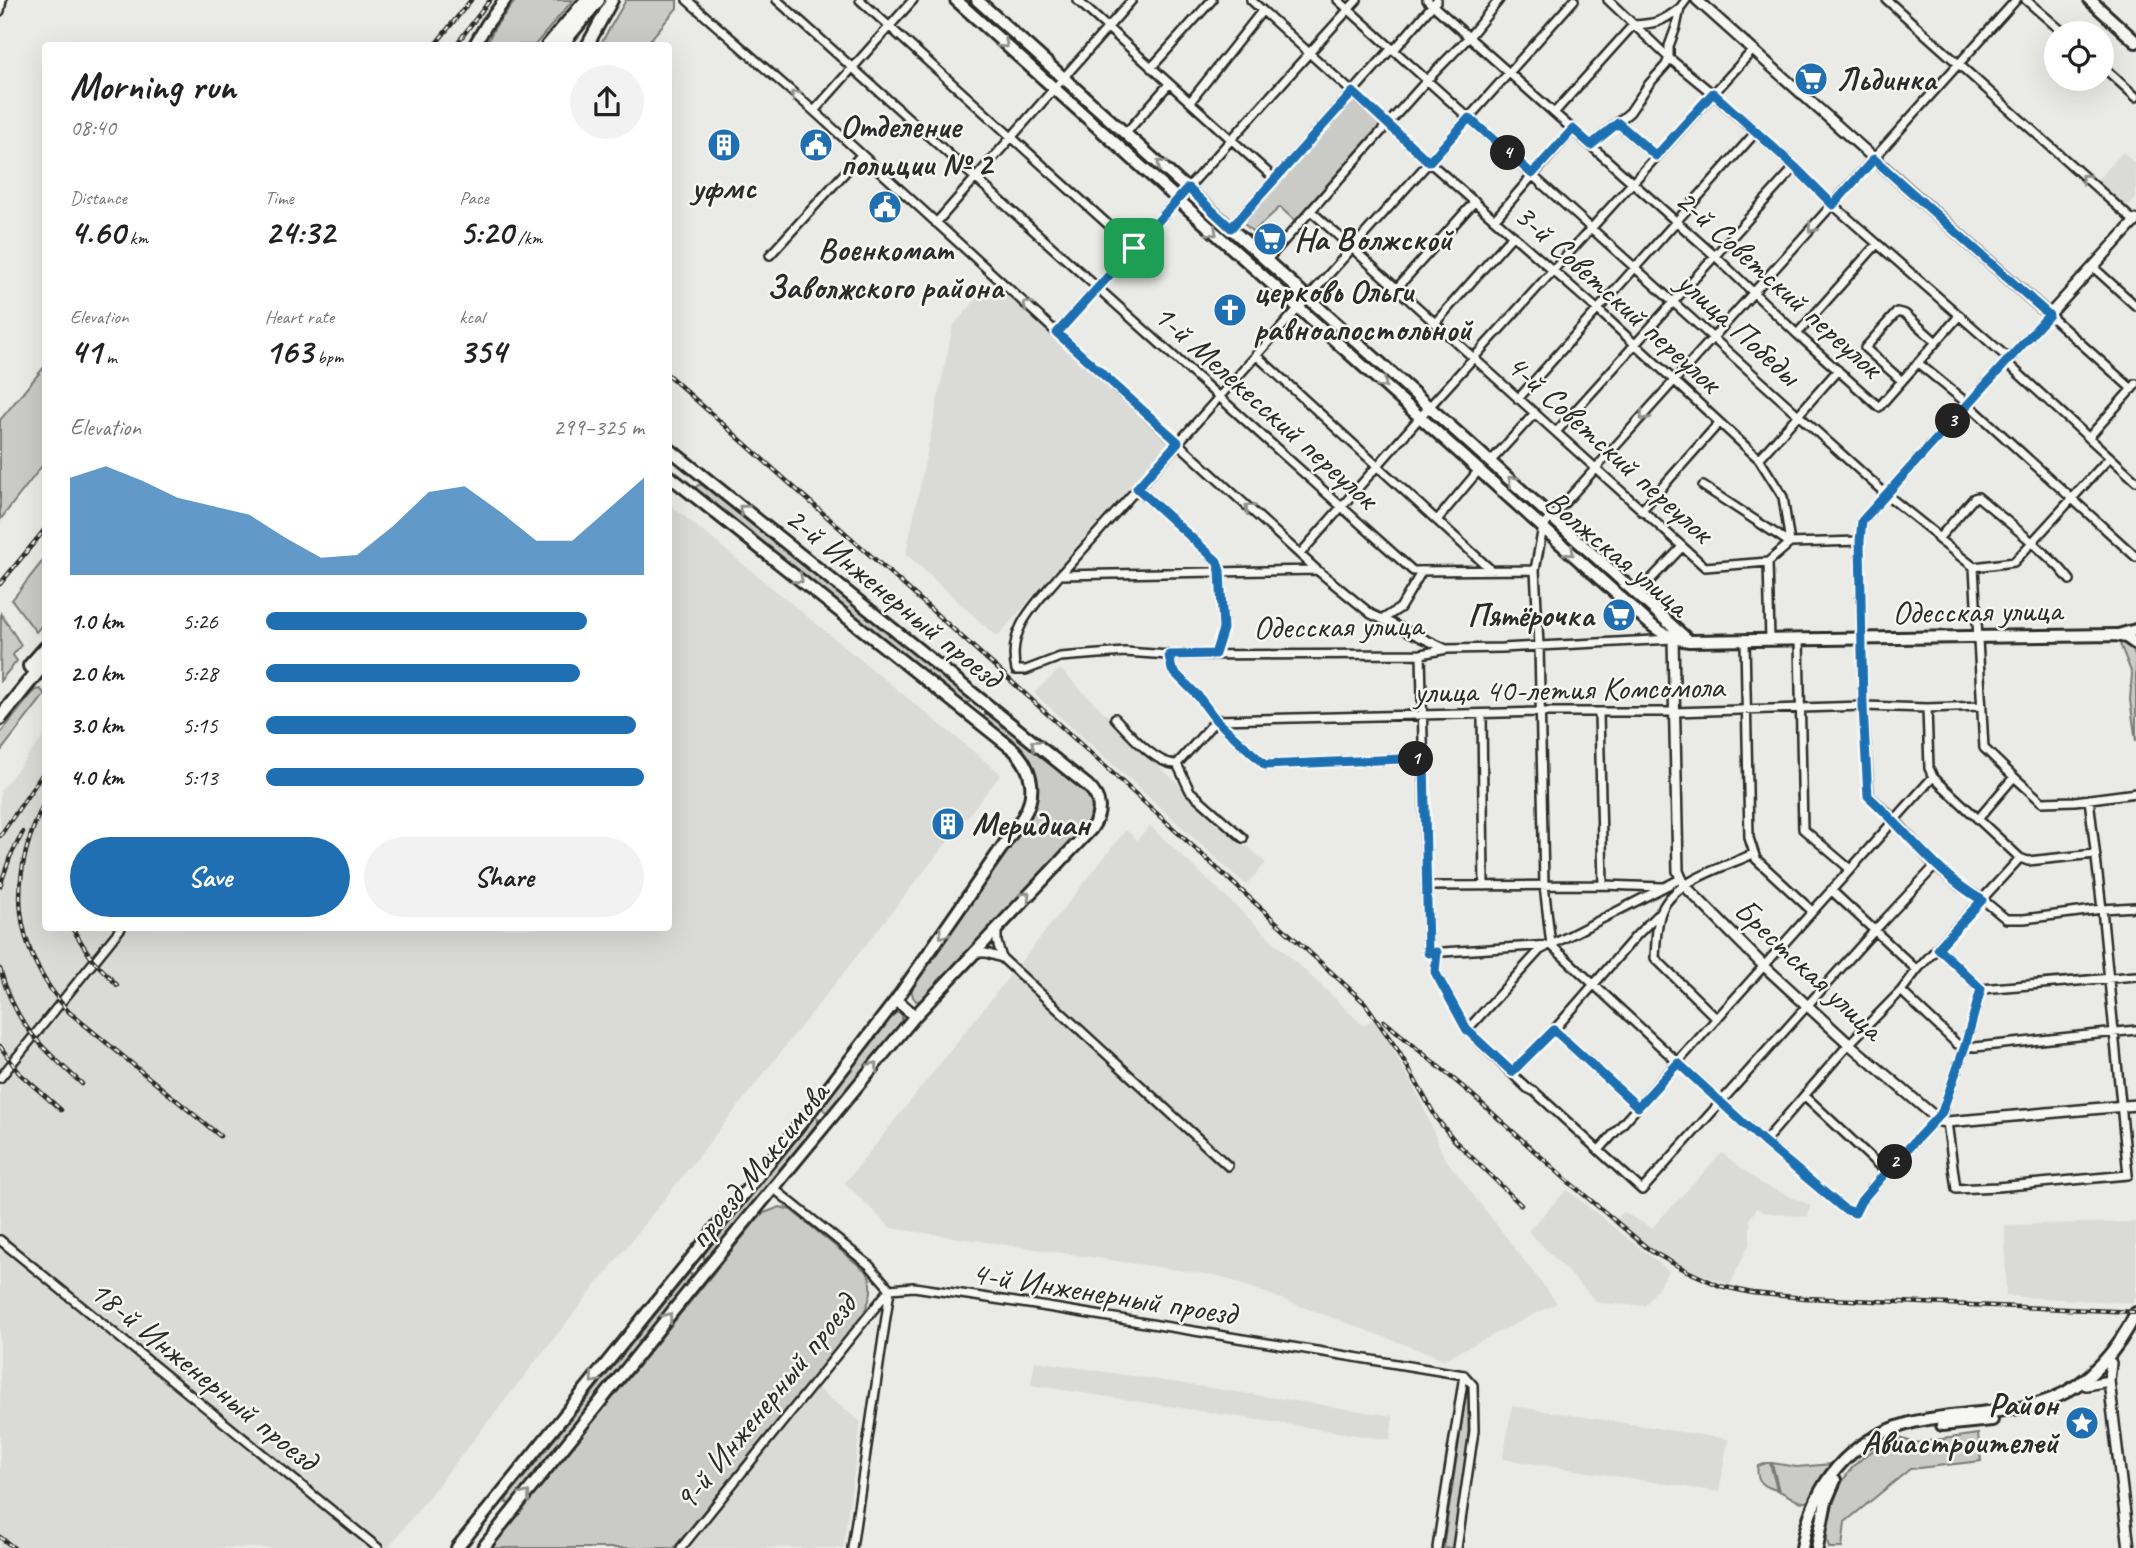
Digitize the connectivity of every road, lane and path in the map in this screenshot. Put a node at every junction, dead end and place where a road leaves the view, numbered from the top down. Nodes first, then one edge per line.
1 (505, 0) edge
2 (587, 0) edge
3 (598, 0) edge
4 (611, 0) edge
5 (777, 0) edge
6 (860, 0) edge
7 (913, 0) edge
8 (956, 0) edge
9 (977, 0) edge
10 (1077, 0) edge
11 (1132, 0) edge
12 (1212, 0) edge
13 (1251, 0) edge
14 (1338, 0) edge
15 (1357, 0) edge
16 (1499, 0) edge
17 (1574, 0) edge
18 (1608, 0) edge
19 (1686, 0) edge
20 (1697, 0) edge
21 (1887, 0) edge
22 (2016, 0) edge
23 (2026, 0) edge
24 (2090, 0) edge
25 (690, 1) edge
26 (1432, 2) edge
27 (1680, 8) junction
28 (1262, 10) junction
29 (1349, 10) junction
30 (2050, 21) edge
31 (1633, 25) junction
32 (890, 27) junction
33 (1107, 28) junction
34 (1469, 37) junction
35 (476, 42) edge
36 (551, 42) edge
37 (563, 42) edge
38 (589, 42) edge
39 (2136, 42) edge
40 (1393, 49) junction
41 (1753, 50) junction
42 (1309, 53) junction
43 (1669, 58) junction
44 (1958, 64) junction
45 (1151, 68) junction
46 (853, 69) junction
47 (1510, 73) junction
48 (1063, 77) junction
49 (2114, 77) edge
50 (1428, 79) junction
51 (1169, 84) junction
52 (1053, 89) junction
53 (1353, 92) junction
54 (1713, 93) junction
55 (2136, 97) edge
56 (1190, 102) junction
57 (814, 111) junction
58 (1554, 113) junction
59 (1469, 118) junction
60 (1618, 123) junction
61 (1387, 124) junction
62 (1573, 129) junction
63 (1756, 132) junction
64 (1126, 133) junction
65 (1012, 136) junction
66 (1231, 140) junction
67 (1591, 145) junction
68 (861, 155) junction
69 (1656, 156) junction
70 (1874, 159) junction
71 (1429, 162) junction
72 (1795, 167) junction
73 (1532, 174) junction
74 (974, 179) junction
75 (1275, 179) junction
76 (1633, 184) junction
77 (1188, 188) junction
78 (1177, 200) junction
79 (1475, 201) junction
80 (1833, 205) junction
81 (1311, 211) junction
82 (1495, 219) junction
83 (1676, 222) junction
84 (2135, 222) edge
85 (936, 223) junction
86 (1231, 228) junction
87 (1592, 228) junction
88 (1513, 235) junction
89 (1877, 244) junction
90 (1134, 248) junction
91 (1352, 248) junction
92 (770, 255) dead end
93 (1715, 256) junction
94 (1267, 260) junction
95 (1635, 267) junction
96 (2093, 267) junction
97 (1553, 272) junction
98 (1396, 288) junction
99 (1097, 289) junction
100 (1754, 293) junction
101 (1308, 297) junction
102 (1673, 301) junction
103 (2136, 306) edge
104 (1298, 308) junction
105 (1598, 310) junction
106 (2049, 315) junction
107 (1959, 316) junction
108 (1435, 323) junction
109 (1057, 333) junction
110 (1797, 334) junction
111 (1714, 338) junction
112 (1936, 342) junction
113 (1635, 344) junction
114 (1256, 355) junction
115 (1474, 358) junction
116 (2007, 360) junction
117 (1918, 363) junction
118 (1838, 370) junction
119 (1902, 381) junction
120 (1674, 382) junction
121 (2134, 387) edge
122 (1218, 397) junction
123 (1518, 399) junction
124 (1968, 404) junction
125 (1430, 406) junction
126 (1535, 413) junction
127 (1799, 414) junction
128 (1420, 418) junction
129 (1719, 423) junction
130 (1556, 432) junction
131 (2088, 437) junction
132 (1178, 442) junction
133 (672, 451) edge
134 (2110, 457) junction
135 (1759, 459) junction
136 (1492, 461) junction
137 (1378, 466) junction
138 (1595, 469) junction
139 (1479, 470) junction
140 (696, 471) junction
141 (672, 478) edge
142 (2136, 481) edge
143 (683, 486) junction
144 (1703, 486) dead end
145 (1137, 488) junction
146 (1887, 495) junction
147 (2071, 499) junction
148 (1341, 507) junction
149 (1641, 510) junction
150 (1553, 517) junction
151 (1437, 520) junction
152 (1543, 527) junction
153 (1938, 539) junction
154 (1860, 541) junction
155 (2032, 542) junction
156 (1790, 543) junction
157 (1682, 547) junction
158 (1300, 554) junction
159 (2136, 557) edge
160 (1768, 562) junction
161 (1974, 567) junction
162 (1491, 569) junction
163 (1535, 569) junction
164 (1317, 570) junction
165 (1220, 571) junction
166 (1422, 571) junction
167 (1059, 575) junction
168 (2070, 580) dead end
169 (1637, 594) junction
170 (1383, 619) junction
171 (2136, 630) edge
172 (2116, 635) junction
173 (1979, 637) junction
174 (1674, 639) junction
175 (1862, 639) junction
176 (1770, 640) junction
177 (1799, 640) junction
178 (1689, 641) junction
179 (1745, 641) junction
180 (2136, 643) edge
181 (1539, 645) junction
182 (1447, 649) junction
183 (42, 653) edge
184 (1215, 654) junction
185 (1421, 654) junction
186 (1169, 655) junction
187 (42, 666) edge
188 (981, 701) junction
189 (0, 704) edge
190 (1863, 706) junction
191 (1982, 706) junction
192 (1927, 708) junction
193 (1800, 709) junction
194 (1745, 710) junction
195 (1540, 712) junction
196 (1599, 712) junction
197 (1674, 712) junction
198 (970, 714) junction
199 (1482, 714) junction
200 (1423, 716) junction
201 (0, 718) edge
202 (1115, 719) dead end
203 (1216, 720) junction
204 (1424, 758) junction
205 (1177, 764) junction
206 (1933, 777) junction
207 (2014, 778) junction
208 (2136, 793) edge
209 (2089, 799) junction
210 (1023, 817) joint
211 (1979, 818) junction
212 (1895, 820) junction
213 (1091, 829) joint
214 (1243, 838) dead end
215 (1753, 854) junction
216 (2095, 854) junction
217 (2020, 858) junction
218 (1936, 866) junction
219 (1850, 869) junction
220 (1682, 882) junction
221 (1544, 885) junction
222 (1603, 885) junction
223 (1426, 886) junction
224 (1484, 886) junction
225 (1665, 887) junction
226 (1832, 890) junction
227 (1982, 900) junction
228 (2136, 907) edge
229 (2102, 909) junction
230 (1662, 910) junction
231 (1812, 911) junction
232 (997, 927) junction
233 (1875, 930) junction
234 (119, 931) edge
235 (1551, 945) junction
236 (1938, 948) junction
237 (1437, 952) junction
238 (971, 954) junction
239 (1002, 958) junction
240 (1763, 965) junction
241 (1917, 970) junction
242 (2136, 976) edge
243 (2108, 979) junction
244 (1593, 983) junction
245 (1981, 989) junction
246 (1901, 991) junction
247 (896, 1000) junction
248 (1807, 1005) junction
249 (915, 1016) junction
250 (1717, 1019) junction
251 (1467, 1030) junction
252 (1554, 1030) junction
253 (2136, 1030) edge
254 (2113, 1033) junction
255 (1849, 1044) junction
256 (1965, 1046) junction
257 (1678, 1063) junction
258 (1512, 1072) junction
259 (0, 1078) edge
260 (1805, 1096) junction
261 (1721, 1103) junction
262 (2136, 1105) edge
263 (2120, 1106) junction
264 (1638, 1107) junction
265 (813, 1108) junction
266 (829, 1121) junction
267 (1942, 1121) junction
268 (1764, 1142) junction
269 (1600, 1149) junction
270 (1228, 1166) dead end
271 (1886, 1172) junction
272 (773, 1188) junction
273 (0, 1240) edge
274 (691, 1260) junction
275 (705, 1271) junction
276 (890, 1289) junction
277 (2136, 1313) edge
278 (2136, 1328) edge
279 (2111, 1363) junction
280 (1464, 1375) junction
281 (2109, 1381) junction
282 (2086, 1385) junction
283 (493, 1503) junction
284 (509, 1515) junction
285 (378, 1548) edge
286 (457, 1548) edge
287 (483, 1548) edge
288 (681, 1548) edge
289 (852, 1548) edge
290 (1437, 1548) edge
291 (1457, 1548) edge
292 (1802, 1548) edge
293 (1818, 1548) edge
294 (2129, 1548) edge

1 - 35 main road
2 - 36 highway
3 - 37 highway
4 - 38 main road
5 - 46 street, 1-й Мелекесский переулок
6 - 32 street
7 - 32 street
8 -> 52 main road, Волжская улица
9 - 48 main road, Волжская улица
10 - 33 street
11 - 33 street
12 - 45 street
13 - 28 street, 3-й Советский переулок
14 - 29 street, улица Победы
15 - 29 street
16 - 34 street
17 - 47 street
18 - 31 street
19 - 27 street
20 - 41 street
21 - 44 street
22 - 44 street
23 - 30 street
24 - 39 main road
57 -> 25 street
26 - 34 street, 2-й Советский переулок
26 - 40 street
27 - 31 street
27 - 43 street
28 - 42 street, 3-й Советский переулок
28 - 56 street
29 - 40 street, улица Победы
29 - 42 street
31 - 43 street
31 - 58 street
32 - 46 street
32 - 65 street
33 - 45 street
33 - 48 street
34 - 47 street, 2-й Советский переулок
34 - 50 street
40 - 50 street, улица Победы
40 - 53 street
41 - 54 street
41 - 70 street
42 - 53 street, 3-й Советский переулок
42 - 66 street
43 - 54 street
43 - 60 street
44 - 70 street
84 -> 44 street
45 - 51 street
46 - 57 street
46 - 74 street, 1-й Мелекесский переулок
47 - 58 street, 2-й Советский переулок
47 - 59 street
48 - 52 street
48 - 64 main road, Волжская улица
49 - 55 street
50 - 59 street, улица Победы
50 - 61 street
51 - 56 street
51 - 64 street
52 - 65 street
52 - 78 main road, Волжская улица
53 - 61 street, 3-й Советский переулок
53 - 75 street
54 - 63 street
54 - 69 street
56 - 66 street
57 - 68 street
58 - 62 street, 2-й Советский переулок
59 - 71 street
59 - 73 street, улица Победы
60 - 67 street
60 - 69 street
61 - 71 street, 3-й Советский переулок
61 - 81 street
62 - 67 street, 2-й Советский переулок
62 - 73 street
63 - 72 street
63 - 83 street
77 -> 64 main road, Волжская улица
65 - 74 street
65 - 90 street
66 - 75 street
66 - 77 street
67 - 76 street, 2-й Советский переулок
68 - 85 street
68 - 92 street
69 - 76 street
70 - 80 street
70 - 106 street
71 - 79 street, 3-й Советский переулок
71 - 91 street
72 - 80 street
72 - 93 street
73 - 82 street
73 - 87 street, улица Победы
74 - 85 street
74 - 99 street, 1-й Мелекесский переулок
75 - 86 street
76 - 83 street, 2-й Советский переулок
76 - 87 street
77 - 78 street
77 - 86 main road, Волжская улица
78 - 90 street
78 -> 104 main road, Волжская улица
79 - 82 street, 3-й Советский переулок
79 - 98 street
80 - 89 street
80 -> 100 street
81 - 91 street, 4-й Советский переулок
81 - 94 street
82 - 88 street, 3-й Советский переулок
83 - 93 street, 2-й Советский переулок
83 - 95 street
84 - 96 street
109 -> 85 street
86 - 94 main road, Волжская улица
87 - 95 street, улица Победы
87 - 97 street
88 - 97 street, 3-й Советский переулок
88 - 108 street
89 - 107 street
89 - 110 street
90 - 99 street
91 - 98 street, 4-й Советский переулок
91 - 101 street
93 - 100 street, 2-й Советский переулок
93 - 102 street
94 - 101 main road, Волжская улица
95 - 102 street, улица Победы
95 - 105 street
96 - 103 street
96 - 106 street
97 - 105 street, 3-й Советский переулок
97 - 115 street
98 - 108 street, 4-й Советский переулок
99 - 109 street
99 - 122 street, 1-й Мелекесский переулок
100 - 110 street, 2-й Советский переулок
100 - 111 street
101 - 104 street
101 - 125 main road, Волжская улица
102 - 111 street, улица Победы
102 - 113 street
104 - 114 street
104 -> 128 main road, Волжская улица
105 - 113 street, 3-й Советский переулок
105 - 123 street
106 - 116 street
106 - 121 street
107 - 112 street
107 - 116 street
108 - 115 street, 4-й Советский переулок
109 - 132 street
110 - 118 street, 2-й Советский переулок
111 - 120 street
111 - 127 street, улица Победы
112 - 117 street
112 - 119 street
113 - 120 street, 3-й Советский переулок
113 - 130 street
114 - 122 street
114 - 137 street
115 - 123 street, 4-й Советский переулок
115 - 125 street
116 - 124 street
116 - 131 street
117 - 119 street
117 - 124 street
118 - 119 street, 2-й Советский переулок
118 - 127 street
120 - 129 street, 3-й Советский переулок
120 -> 138 street
121 - 131 street
122 - 132 street
122 - 148 street, 1-й Мелекесский переулок
123 - 126 street, 4-й Советский переулок
124 - 146 street
124 - 147 street
125 - 128 street
125 - 136 main road, Волжская улица
126 - 130 street, 4-й Советский переулок
126 - 136 street
127 - 135 street
127 - 146 street, улица Победы
128 - 137 street
128 - 139 main road, Волжская улица
129 - 135 street, 3-й Советский переулок
129 - 149 street
130 - 138 street, 4-й Советский переулок
131 - 134 street
132 - 145 street
158 -> 132 street
133 - 140 main road, 2-й Инженерный проезд
134 - 142 street
134 - 147 street
135 - 156 street, 3-й Советский переулок
150 -> 136 main road, Волжская улица
137 - 148 street
137 - 151 street
138 - 149 street, 4-й Советский переулок
138 - 150 street
139 - 151 street
139 - 152 main road, Волжская улица
140 - 143 main road
188 -> 140 main road, 2-й Инженерный проезд
141 - 143 main road, 2-й Инженерный проезд
143 -> 198 main road, 2-й Инженерный проезд
144 - 156 street
145 - 165 street
145 - 167 street
146 - 153 street, улица Победы
146 - 154 street
147 - 155 street
147 - 159 street
148 - 158 street
148 - 166 street, 1-й Мелекесский переулок
149 - 157 street, 4-й Советский переулок
150 - 152 street
150 - 169 main road, Волжская улица
151 - 162 street
152 - 163 street
152 -> 174 main road, Волжская улица
153 - 155 street
153 - 161 street, улица Победы
154 - 156 street
154 - 175 street
155 - 161 street
155 - 168 street
156 - 160 street
157 - 160 street, 4-й Советский переулок
157 - 169 street
158 - 164 street
160 - 176 street
161 - 173 street
162 - 163 street
162 - 166 street
163 - 181 street
164 - 165 street
164 - 170 street
165 - 167 street
165 - 184 street
166 - 170 street
167 - 186 street, Одесская улица
169 - 178 main road, Волжская улица
170 - 182 street
171 - 172 main road
172 - 173 main road, Одесская улица
172 - 180 main road, Одесская улица
173 - 175 main road, Одесская улица
173 - 191 street
174 - 178 main road, Волжская улица
174 - 181 street, Одесская улица
174 - 197 street
175 - 177 main road, Одесская улица
175 - 190 street
176 - 177 main road, Одесская улица
176 - 179 main road, Одесская улица
177 - 193 street
178 - 179 main road, Одесская улица
179 - 194 street
181 - 182 street, Одесская улица
181 - 195 street
182 - 185 street, Одесская улица
183 - 189 highway
184 - 185 street, Одесская улица
184 - 186 street, Одесская улица
185 - 200 street
186 - 203 street
187 - 201 highway
188 - 198 main road
213 -> 188 main road, 2-й Инженерный проезд
190 - 192 street, улица 40-летия Комсомола
190 - 193 street, улица 40-летия Комсомола
190 - 212 street
191 - 192 street, улица 40-летия Комсомола
191 - 207 street
192 - 206 street
193 - 194 street, улица 40-летия Комсомола
193 - 219 street
194 - 197 street, улица 40-летия Комсомола
194 - 215 street
195 - 196 street, улица 40-летия Комсомола
195 - 199 street, улица 40-летия Комсомола
195 - 221 street
196 - 197 street, улица 40-летия Комсомола
196 - 222 street
197 - 220 street
198 - 210 main road, 2-й Инженерный проезд
199 - 200 street, улица 40-летия Комсомола
199 - 224 street
200 - 203 street, улица 40-летия Комсомола
200 - 204 street
202 - 205 street
203 - 204 street
203 - 205 street
204 - 223 street
205 - 214 street
206 - 211 street
206 - 212 street
207 - 209 street
207 - 211 street
208 - 209 street
209 - 216 street
210 -> 247 main road, проезд Максимова
211 - 217 street
212 - 218 street
212 - 219 street
232 -> 213 main road, проезд Максимова
215 - 220 street
215 - 231 street
216 - 217 street
216 - 229 street
217 - 227 street
218 - 227 street
218 - 233 street
219 - 226 street
220 - 225 street
220 - 230 street
220 - 240 street, Брестская улица
221 - 222 street
221 - 224 street
221 - 235 street
222 - 225 street
223 - 224 street
223 - 237 street
225 - 235 street
226 - 231 street
226 - 233 street
227 - 229 street
227 - 236 street
228 - 229 street
229 - 243 street
230 - 244 street
230 - 250 street
231 - 240 street
232 - 238 main road, проезд Максимова
232 - 239 street
233 - 241 street
233 - 248 street
234 - 259 street
235 - 237 street
235 - 244 street
235 - 251 street
236 - 241 street
236 - 245 street
237 - 251 street
238 - 239 street
238 - 249 main road, проезд Максимова
239 - 270 street
240 - 248 street, Брестская улица
240 - 250 street
241 - 246 street
242 - 243 street
243 - 245 street
243 - 254 street
244 - 252 street
244 - 257 street
245 - 256 street
246 - 255 street
246 - 256 street
247 - 249 main road
247 - 265 main road, проезд Максимова
248 - 255 street, Брестская улица
248 - 261 street
266 -> 249 main road, проезд Максимова
250 - 257 street
251 - 258 street
252 - 258 street
252 - 264 street
253 - 254 street
254 - 256 street
254 - 263 street
255 - 260 street
255 - 267 street, Брестская улица
256 - 267 street
257 - 261 street
257 - 264 street
258 - 269 street
260 - 268 street
260 - 271 street
261 - 268 street
261 - 269 street
262 - 263 street
263 - 267 street
263 - 267 street
264 - 269 street
265 - 266 main road
265 - 274 main road, проезд Максимова
266 - 272 main road, проезд Максимова
267 - 271 street
268 - 271 street
272 - 275 main road, проезд Максимова
272 - 276 street
273 - 285 street, 18-й Инженерный проезд
274 - 275 main road
274 -> 283 main road, проезд Максимова
284 -> 275 main road, проезд Максимова
276 - 280 street, 4-й Инженерный проезд
276 - 288 street, 9-й Инженерный проезд
276 - 289 street
277 - 292 main road
278 - 279 main road
279 - 281 street
279 - 282 main road
280 - 290 street
280 - 291 street
281 - 282 street
281 - 294 street
282 - 293 main road
283 - 284 main road
283 - 286 main road, проезд Максимова
284 - 287 main road, проезд Максимова

